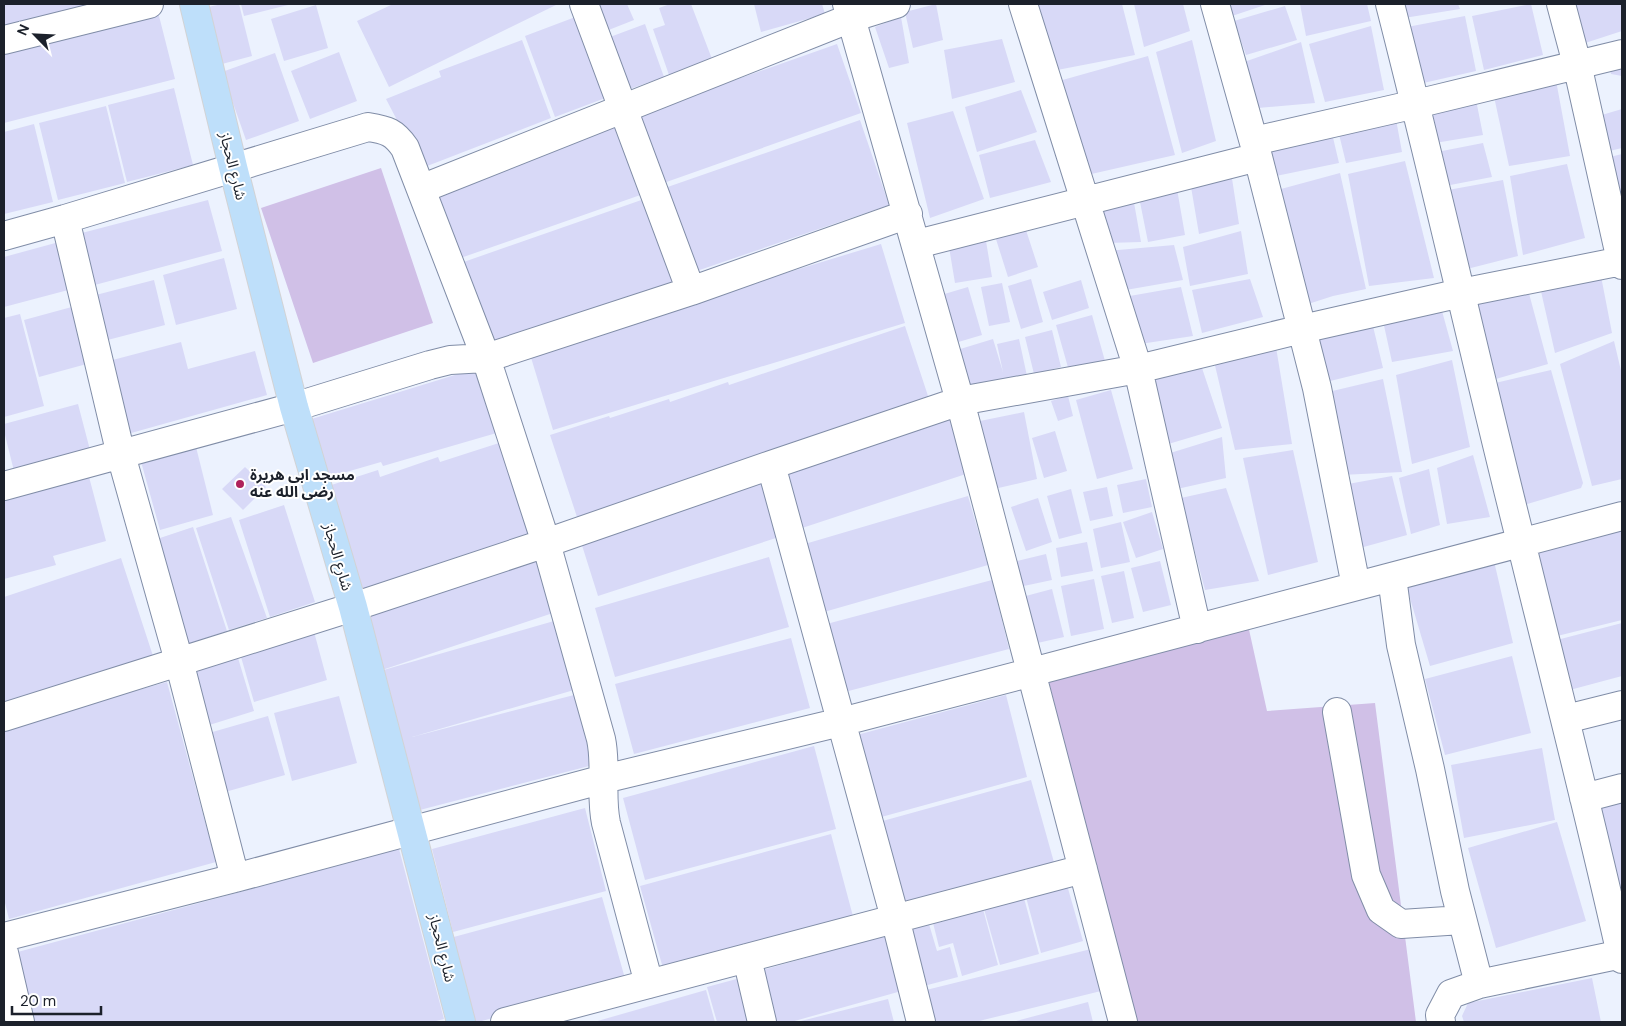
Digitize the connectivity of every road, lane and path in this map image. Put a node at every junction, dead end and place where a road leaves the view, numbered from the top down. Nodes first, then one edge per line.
1 (149, 4) edge
2 (194, 4) edge
3 (584, 4) edge
4 (896, 4) edge
5 (1023, 4) edge
6 (1215, 4) edge
7 (1390, 4) edge
8 (1561, 4) edge
9 (849, 11) edge
10 (4, 40) edge
11 (1622, 54) edge
12 (1577, 64) junction
13 (1416, 104) junction
14 (623, 109) junction
15 (1256, 149) junction
16 (233, 167) junction
17 (421, 189) junction
18 (1085, 201) junction
19 (908, 214) junction
20 (65, 220) junction
21 (4, 236) edge
22 (916, 244) junction
23 (1622, 262) edge
24 (691, 291) junction
25 (1461, 293) junction
26 (1302, 329) junction
27 (486, 358) junction
28 (1138, 369) junction
29 (960, 401) junction
30 (294, 408) junction
31 (121, 455) junction
32 (771, 465) junction
33 (4, 486) edge
34 (1622, 516) edge
35 (546, 543) junction
36 (1521, 543) junction
37 (1392, 577) junction
38 (1356, 586) junction
39 (352, 607) junction
40 (1197, 629) junction
41 (179, 661) junction
42 (1032, 672) junction
43 (1622, 705) edge
44 (1337, 712) dead end
45 (4, 717) edge
46 (1566, 719) junction
47 (841, 722) junction
48 (604, 779) junction
49 (1622, 788) edge
50 (1584, 798) junction
51 (412, 830) junction
52 (1083, 869) junction
53 (235, 878) junction
54 (895, 918) junction
55 (1462, 920) junction
56 (4, 937) edge
57 (4, 953) edge
58 (1622, 956) edge
59 (747, 958) junction
60 (649, 984) junction
61 (1479, 984) junction
62 (20, 1022) edge
63 (461, 1022) edge
64 (505, 1022) edge
65 (762, 1022) edge
66 (921, 1022) edge
67 (1123, 1022) edge
68 (1441, 1022) edge

1 - 10 street
2 - 16 main road, شارع الحجاز
3 - 14 street
4 - 9 street
5 - 18 street
6 - 15 street
7 - 13 street
8 - 12 street
9 - 14 street
9 - 19 street
11 - 12 street
12 - 13 street
12 - 23 street
13 - 15 street
13 - 25 street
14 - 17 street
14 - 24 street
15 - 18 street
15 - 26 street
16 - 17 street
16 - 20 street
16 - 30 main road, شارع الحجاز
17 - 27 street
18 - 22 street
18 - 28 street
19 - 22 street
19 - 24 street
20 - 21 street
20 - 31 street
22 - 29 street
23 - 25 street
24 - 27 street
25 - 26 street
25 - 36 street
26 - 28 street
26 - 38 street
27 - 30 street
27 - 35 street
28 - 29 street
28 - 40 street
29 - 32 street
29 - 42 street
30 - 31 street
30 - 39 main road, شارع الحجاز
31 - 33 street
31 - 41 street
32 - 35 street
32 - 47 street
34 - 36 street
35 - 39 street
35 - 48 street
36 - 37 street
36 - 46 street
37 - 38 street
37 - 55 street
38 - 40 street
39 - 41 street
39 - 51 main road, شارع الحجاز
40 - 42 street
41 - 45 street
41 - 53 street
42 - 47 street
42 - 52 street
43 - 46 street
44 - 55 street
46 - 50 street
47 - 48 street
47 - 54 street
48 - 51 street
48 - 60 street
49 - 50 street
50 - 58 street
51 - 53 street
51 - 63 main road, شارع الحجاز
52 - 54 street
52 - 67 street
53 - 56 street
54 - 59 street
54 - 66 street
55 - 61 street
57 - 62 street
58 - 61 street
59 - 60 street
59 - 65 street
60 - 64 street
61 - 68 street

